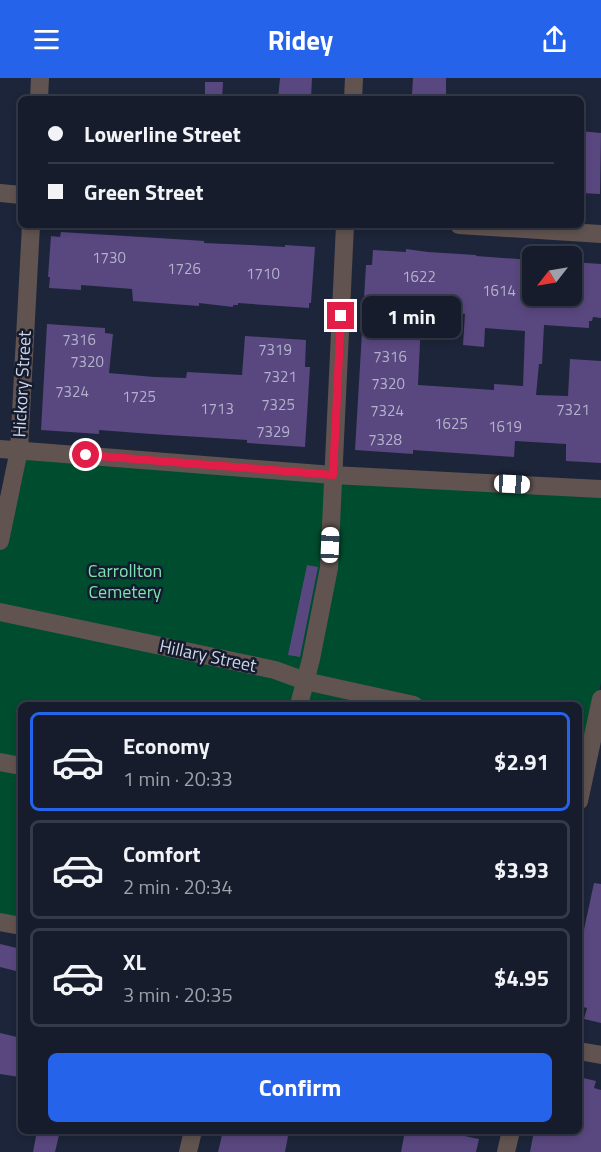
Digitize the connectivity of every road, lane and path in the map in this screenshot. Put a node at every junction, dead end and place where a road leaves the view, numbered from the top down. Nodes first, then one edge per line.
1 (40, 78) edge
2 (354, 78) edge
3 (39, 96) edge
4 (353, 96) edge
5 (0, 193) edge
6 (18, 195) edge
7 (31, 228) edge
8 (345, 228) edge
9 (506, 228) edge
10 (601, 234) edge
11 (0, 449) edge
12 (19, 450) junction
13 (333, 475) junction
14 (601, 489) edge
15 (0, 541) edge
16 (0, 612) edge
17 (305, 681) junction
18 (601, 699) edge
19 (300, 702) edge
20 (400, 702) edge
21 (590, 749) edge
22 (0, 762) edge
23 (18, 765) edge
24 (582, 787) edge
25 (0, 922) edge
26 (18, 925) edge
27 (582, 1052) edge
28 (601, 1055) edge
29 (192, 1134) edge
30 (510, 1134) edge
31 (188, 1152) edge
32 (506, 1152) edge

1 - 3 street
2 - 4 street
5 - 6 street
7 - 12 street, Hickory Street
8 - 13 street
9 - 10 street
11 - 12 street
12 - 13 street
12 - 15 street, Hickory Street
13 - 14 street
13 - 17 street
16 - 17 street, Hillary Street
17 - 19 street
17 - 20 street, Hillary Street
18 - 21 street
21 - 24 street
22 - 23 street
25 - 26 street
27 - 28 street
29 - 31 street
30 - 32 street

